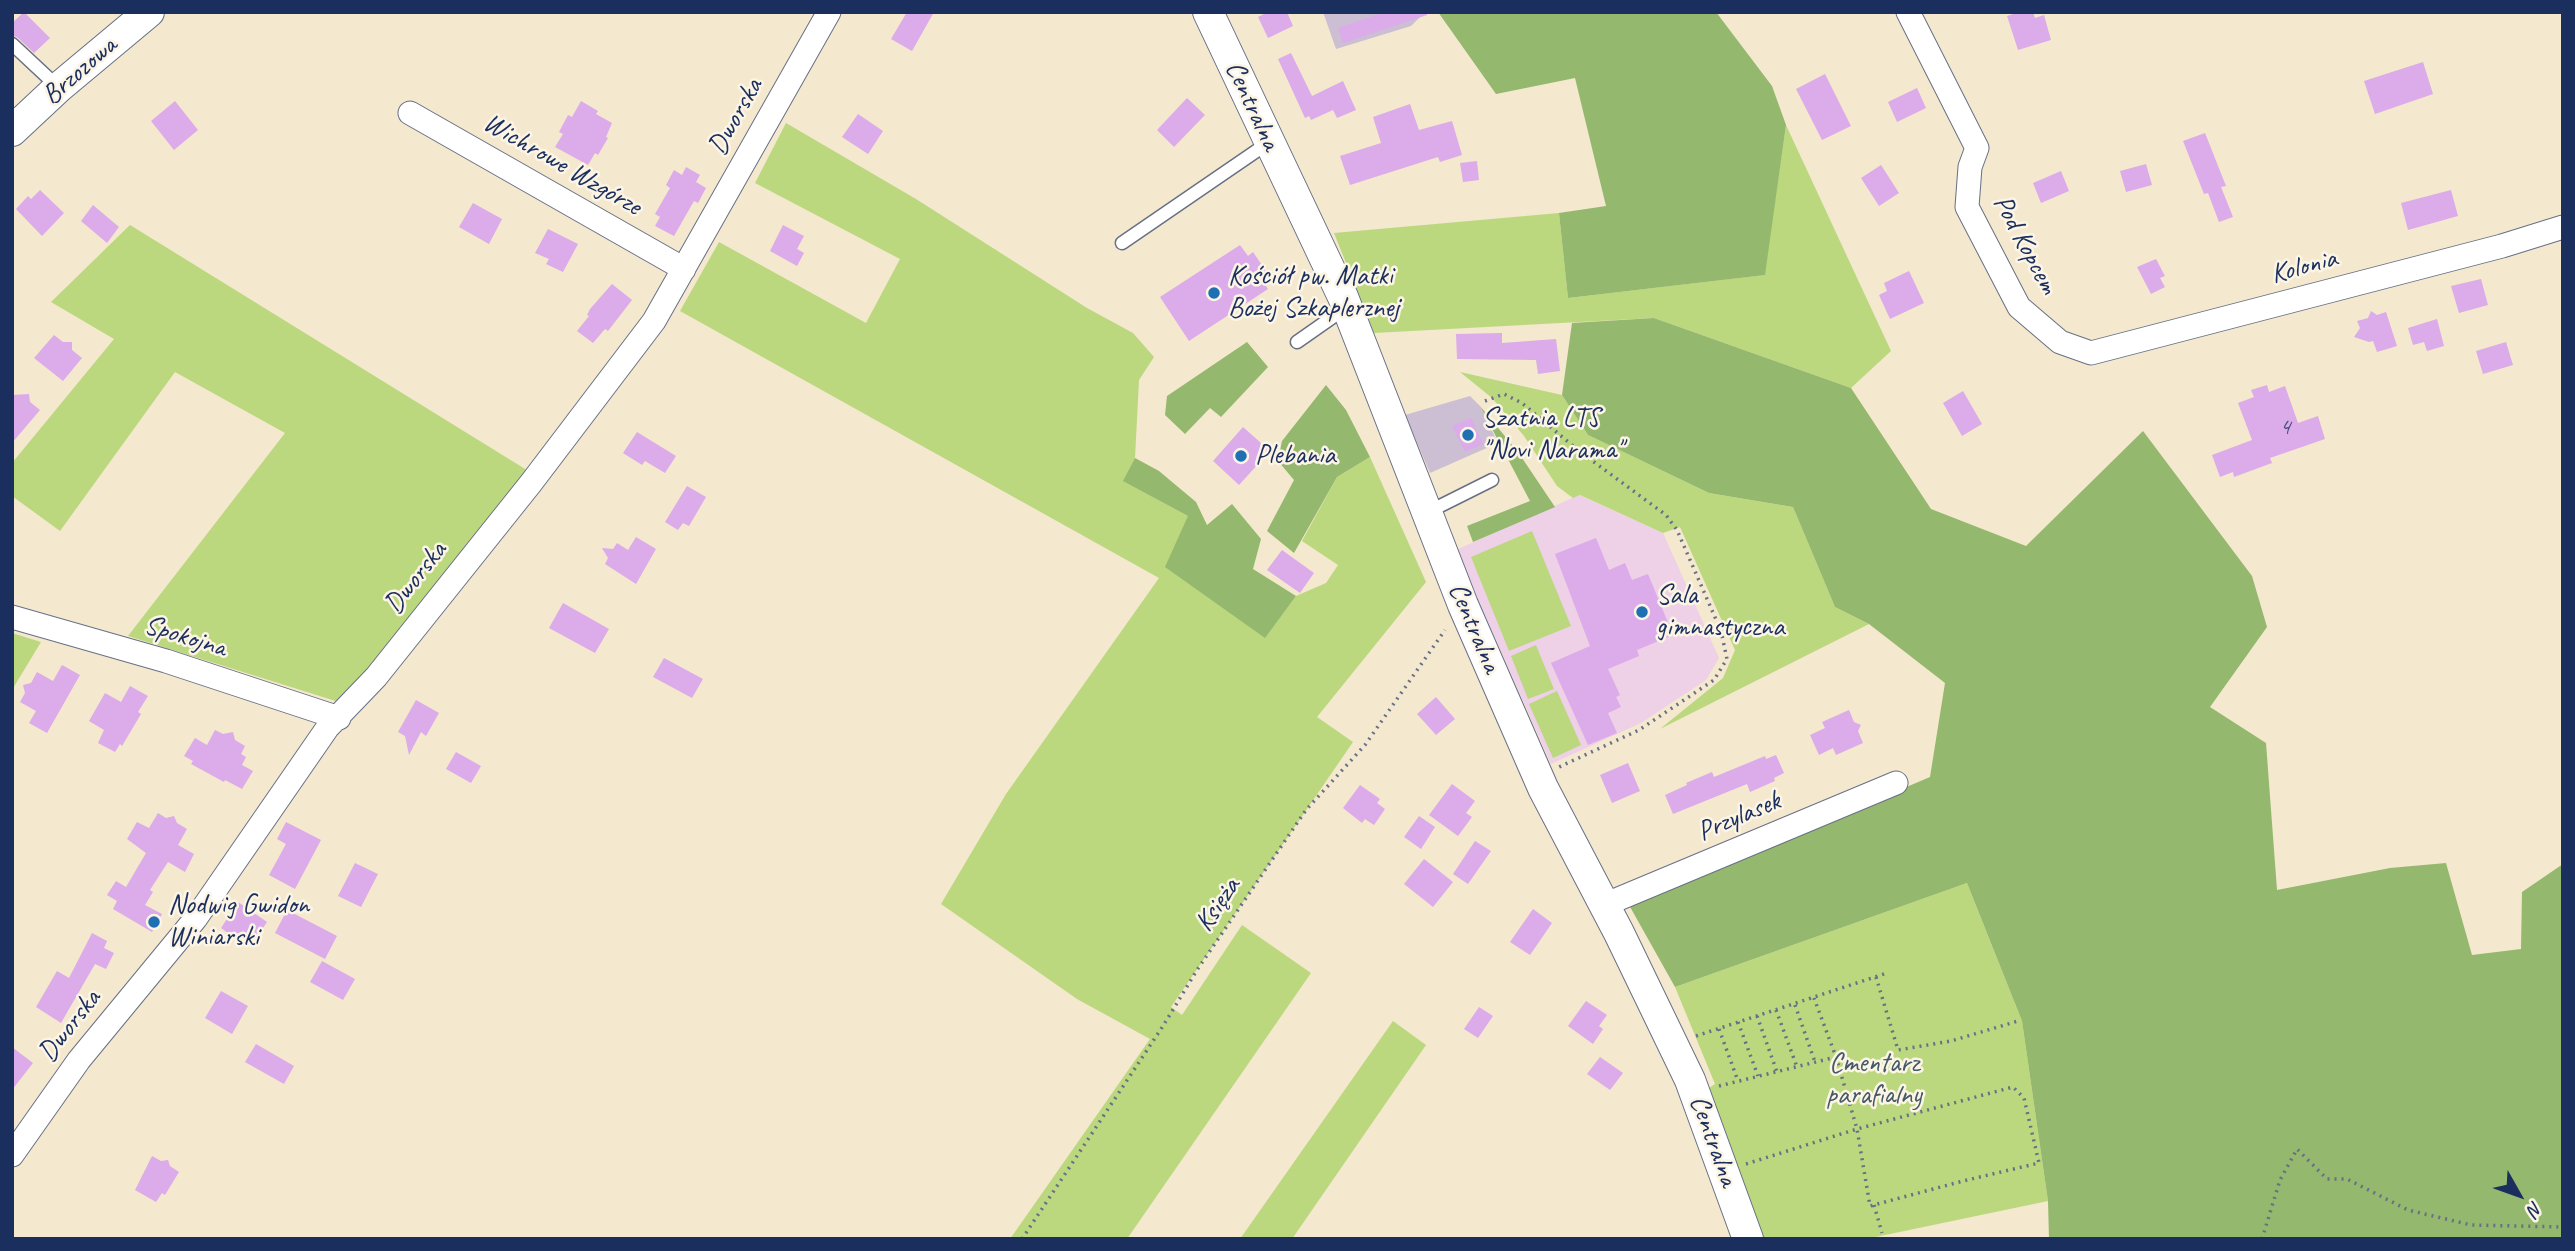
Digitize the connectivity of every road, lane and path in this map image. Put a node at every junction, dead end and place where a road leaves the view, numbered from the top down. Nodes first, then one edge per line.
1 (149, 12) edge
2 (829, 12) edge
3 (1208, 12) edge
4 (1908, 12) edge
5 (12, 44) edge
6 (58, 88) junction
7 (410, 113) dead end
8 (12, 131) edge
9 (1268, 143) junction
10 (2563, 228) edge
11 (1122, 243) dead end
12 (684, 269) junction
13 (1347, 307) junction
14 (1297, 342) dead end
15 (2060, 342) joint
16 (1485, 401) dead end
17 (1492, 480) dead end
18 (1427, 512) junction
19 (1463, 605) junction
20 (12, 617) edge
21 (338, 718) junction
22 (1538, 777) junction
23 (1896, 783) dead end
24 (1604, 905) junction
25 (1887, 973) dead end
26 (1876, 977) junction
27 (1814, 998) junction
28 (1794, 1004) junction
29 (1776, 1010) junction
30 (1757, 1016) junction
31 (2018, 1021) dead end
32 (1738, 1022) junction
33 (1719, 1028) junction
34 (1695, 1036) dead end
35 (1836, 1057) junction
36 (1815, 1062) junction
37 (1797, 1066) junction
38 (1777, 1072) junction
39 (1758, 1076) junction
40 (1738, 1081) junction
41 (1717, 1086) dead end
42 (1857, 1129) junction
43 (12, 1155) edge
44 (1738, 1167) dead end
45 (1874, 1205) junction
46 (2563, 1227) edge
47 (1882, 1233) dead end
48 (1022, 1239) edge
49 (1748, 1239) edge
50 (2262, 1239) edge

1 - 6 street, Brzozowa
2 - 12 street, Dworska
3 - 9 street, Centralna
4 - 15 street, Pod Kopcem
5 - 6 lane
6 - 8 street, Brzozowa
7 - 12 street, Wichrowe Wzgórze
9 - 11 lane
9 - 13 street, Centralna
10 - 15 street, Kolonia
12 - 21 street, Dworska
13 - 14 lane
13 - 18 street, Centralna
16 - 22 path
17 - 18 lane
18 - 19 street, Centralna
19 - 22 street, Centralna
19 - 48 path, Księża
20 - 21 street, Spokojna
21 - 43 street, Dworska
22 - 24 street, Centralna
23 - 24 street, Przylasek
24 - 49 street, Centralna
25 - 26 path
26 - 27 path
26 - 31 path
27 - 28 path
27 - 35 path
28 - 29 path
28 - 36 path
29 - 30 path
29 - 37 path
30 - 32 path
30 - 38 path
32 - 33 path
32 - 39 path
33 - 34 path
33 - 40 path
35 - 36 path
35 - 42 path
36 - 37 path
37 - 38 path
38 - 39 path
39 - 40 path
40 - 41 path
42 - 44 path
42 - 45 path
42 - 45 path
45 - 47 path
46 - 50 path

